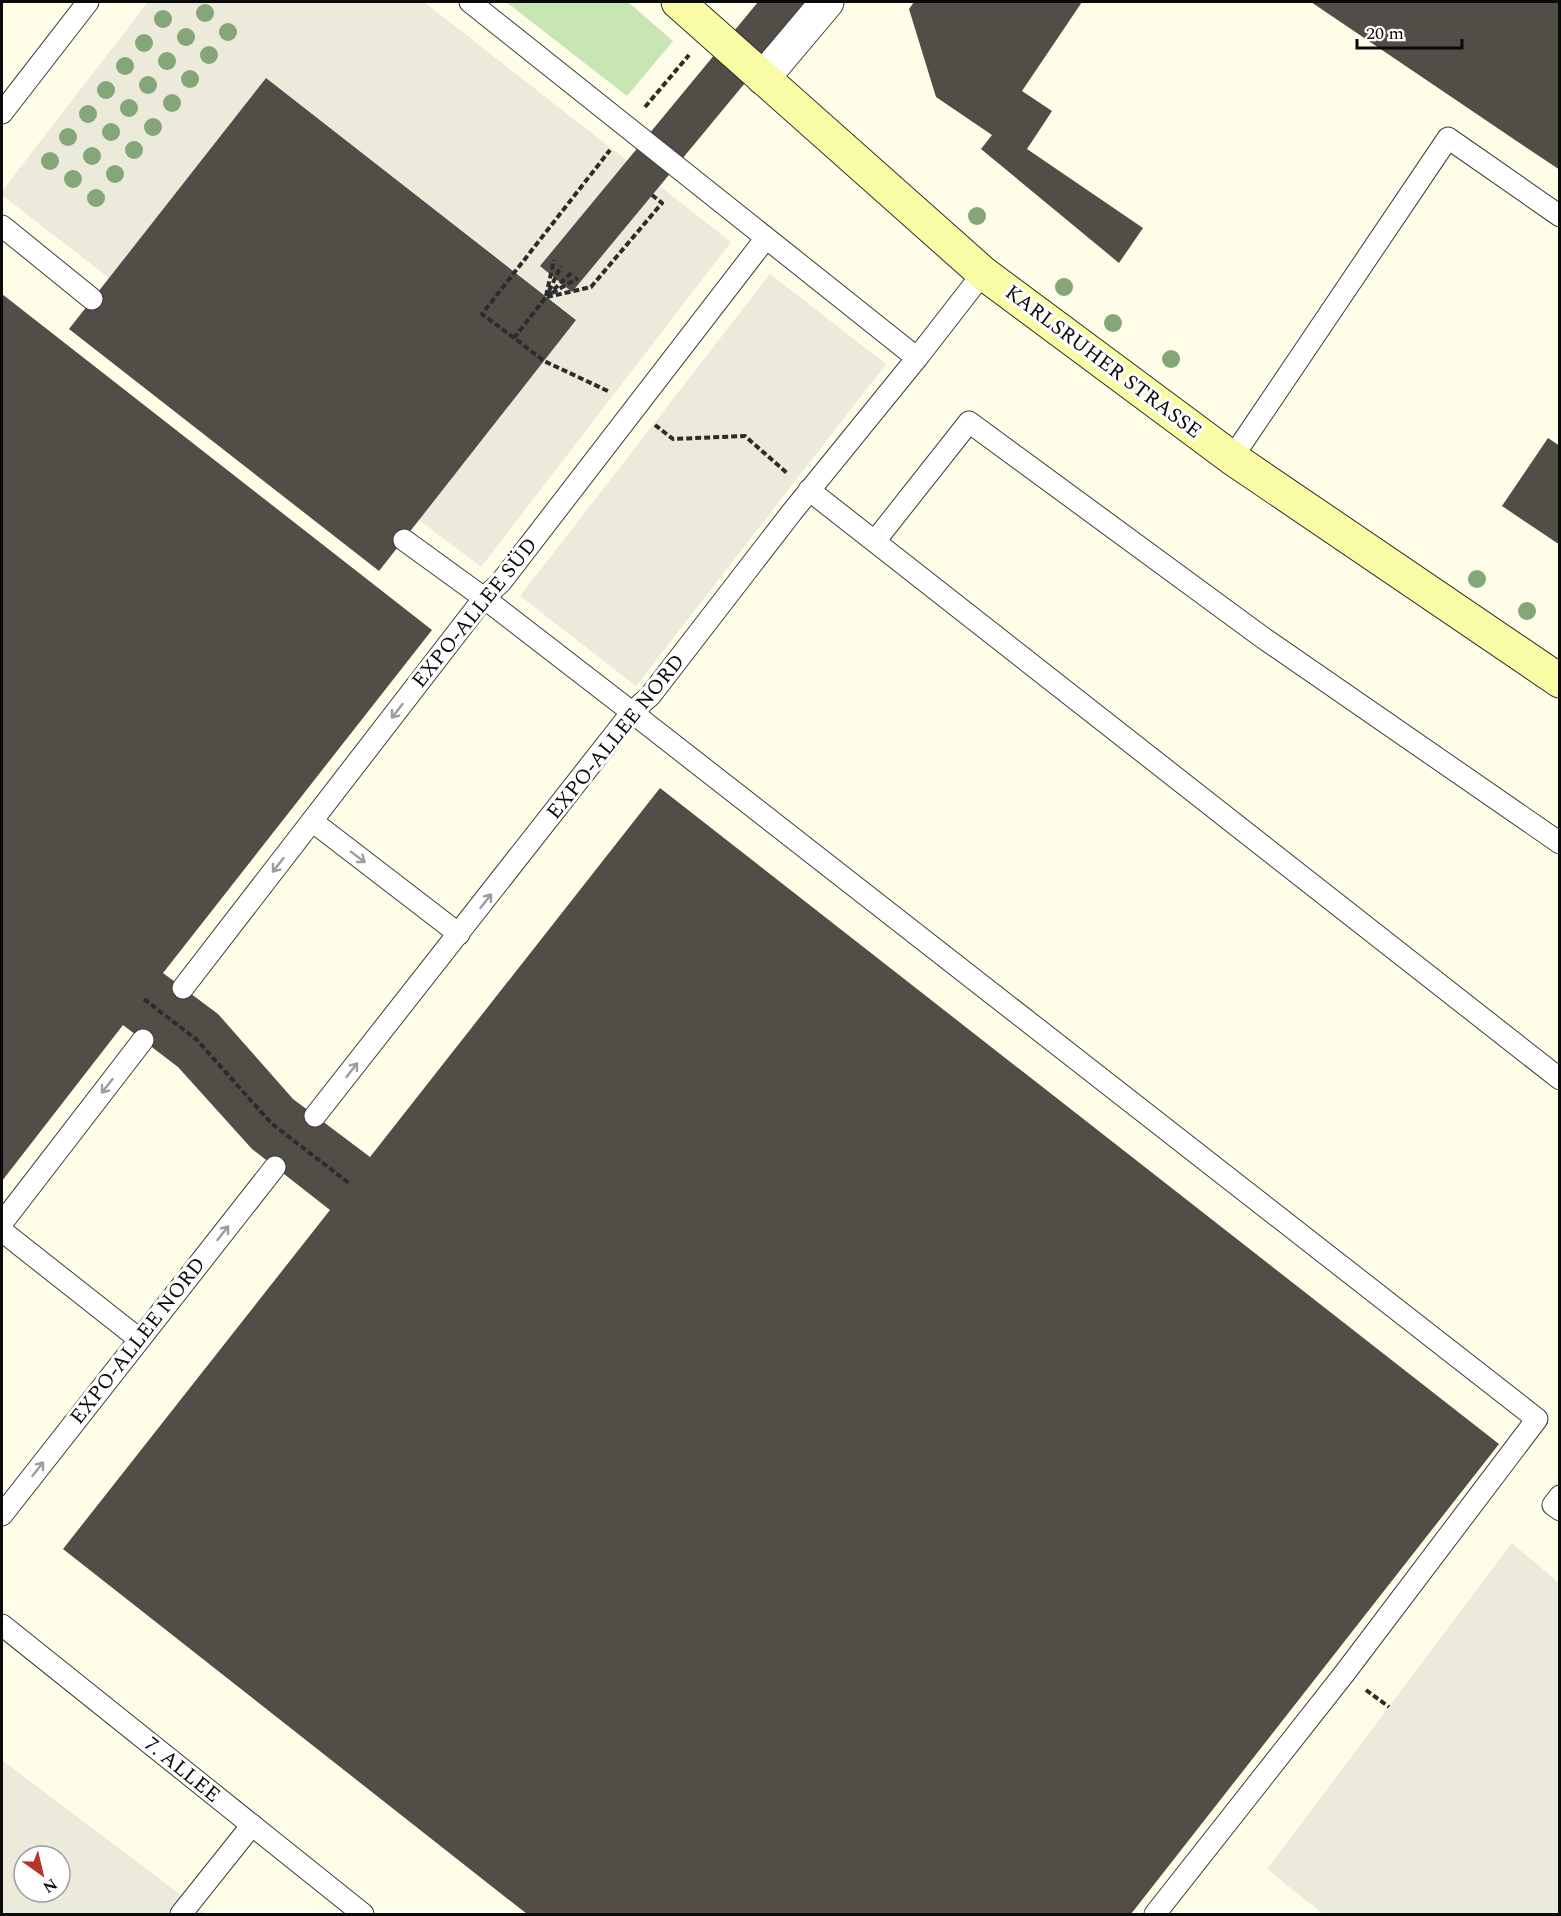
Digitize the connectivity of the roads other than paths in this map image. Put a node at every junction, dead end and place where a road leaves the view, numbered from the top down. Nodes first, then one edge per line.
1 (88, 2) edge
2 (470, 2) edge
3 (678, 2) edge
4 (827, 2) edge
5 (763, 78) junction
6 (2, 113) edge
7 (1560, 216) edge
8 (2, 226) edge
9 (766, 238) junction
10 (983, 273) junction
11 (92, 299) dead end
12 (917, 358) junction
13 (1232, 458) junction
14 (809, 490) junction
15 (404, 540) dead end
16 (875, 541) junction
17 (484, 598) junction
18 (1560, 681) edge
19 (632, 712) junction
20 (312, 821) junction
21 (1560, 843) edge
22 (459, 934) junction
23 (183, 987) dead end
24 (143, 1040) dead end
25 (1560, 1079) edge
26 (315, 1116) dead end
27 (275, 1167) dead end
28 (2, 1223) edge
29 (2, 1232) edge
30 (139, 1340) junction
31 (1560, 1496) edge
32 (1560, 1510) edge
33 (2, 1515) edge
34 (2, 1625) edge
35 (252, 1825) junction
36 (180, 1914) edge
37 (363, 1914) edge
38 (1155, 1914) edge

1 - 6 lane
2 - 9 lane
3 - 5 main road, KARLSRUHER STRASSE
4 - 5 street
5 - 10 main road, KARLSRUHER STRASSE
7 - 13 lane
8 - 11 lane
9 - 12 lane
9 - 17 lane, EXPO-ALLEE SÜD
10 - 12 lane, EXPO-ALLEE NORD
10 - 13 main road, KARLSRUHER STRASSE
12 - 14 lane, EXPO-ALLEE NORD
13 - 18 main road, KARLSRUHER STRASSE
14 - 16 lane
14 - 19 lane, EXPO-ALLEE NORD
15 - 17 lane
16 - 21 lane
16 - 25 lane
17 - 19 lane
17 -> 20 lane, EXPO-ALLEE SÜD
22 -> 19 lane, EXPO-ALLEE NORD
19 - 38 lane
20 -> 22 lane
20 -> 23 lane, EXPO-ALLEE SÜD
26 -> 22 lane, EXPO-ALLEE NORD
24 -> 28 lane
30 -> 27 lane, EXPO-ALLEE NORD
29 - 30 lane
33 -> 30 lane, EXPO-ALLEE NORD
31 - 32 lane
34 - 35 lane, 7. ALLEE
35 - 36 lane
35 - 37 lane, 7. ALLEE

